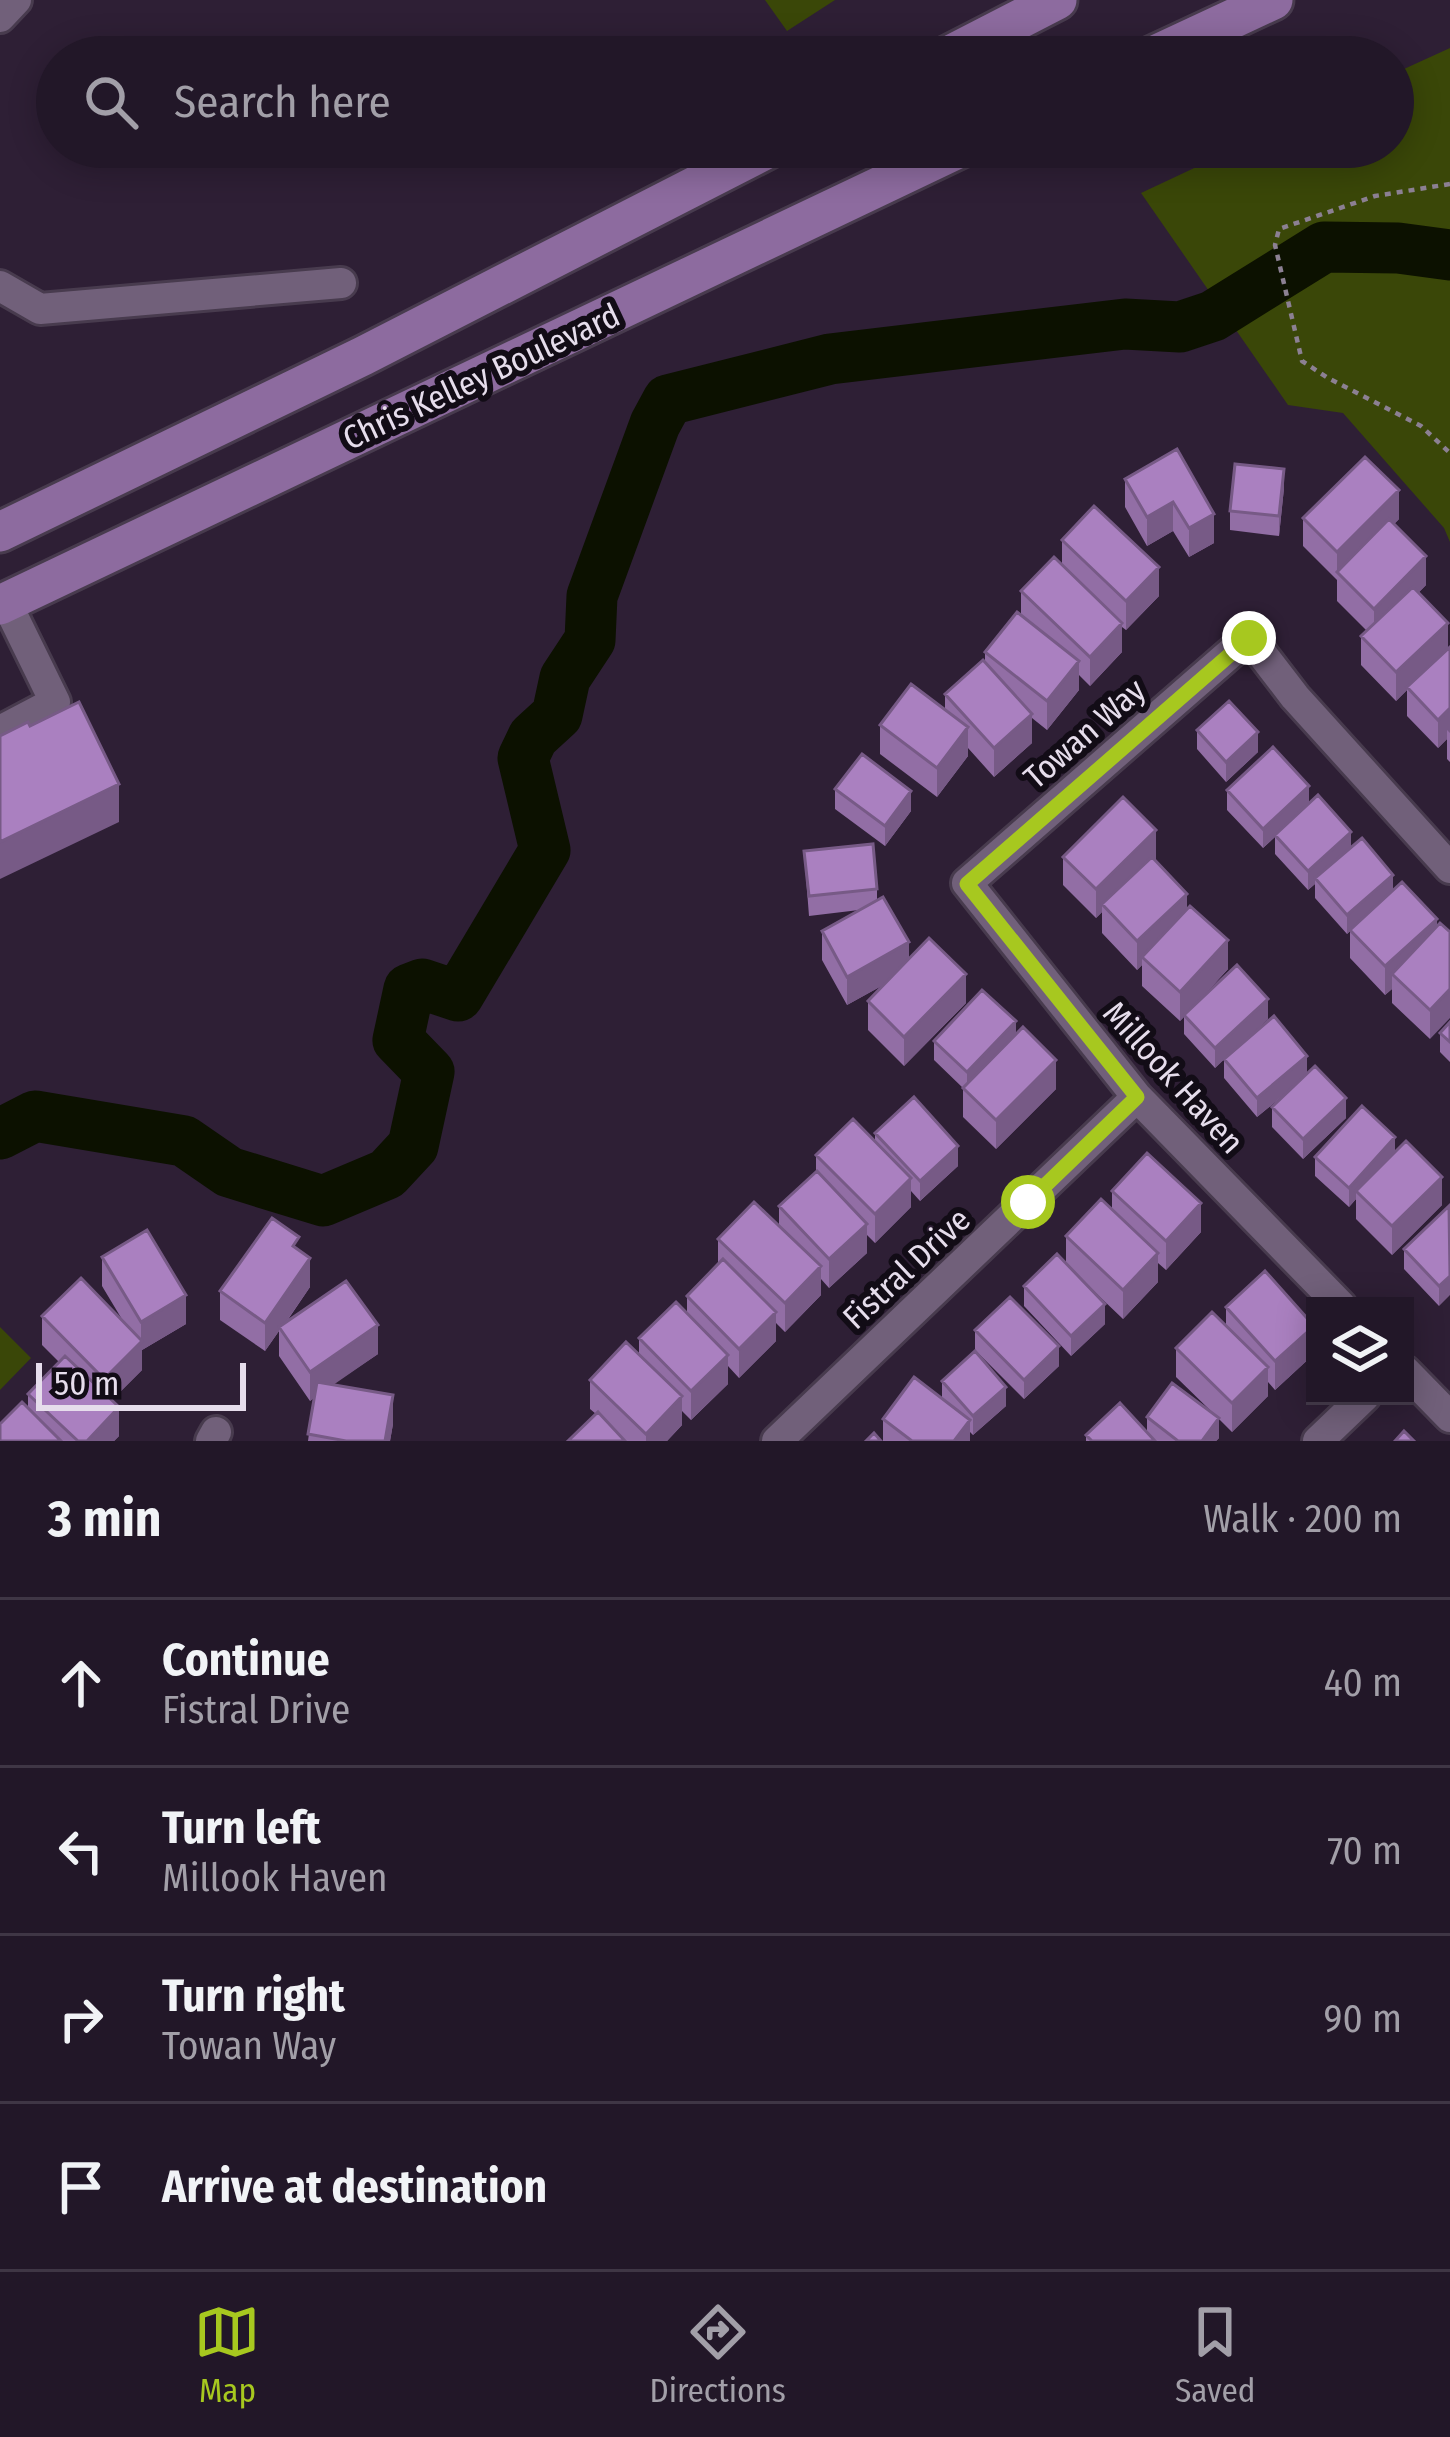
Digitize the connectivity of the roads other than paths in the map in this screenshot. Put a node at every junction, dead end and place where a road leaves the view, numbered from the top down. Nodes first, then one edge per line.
1 (16, 0) edge
2 (1057, 0) edge
3 (1273, 0) edge
4 (0, 17) edge
5 (987, 36) edge
6 (1196, 36) edge
7 (730, 168) edge
8 (918, 168) edge
9 (341, 283) dead end
10 (0, 286) edge
11 (0, 532) edge
12 (3, 604) edge
13 (0, 731) edge
14 (1450, 868) edge
15 (967, 884) joint
16 (1137, 1097) junction
17 (1333, 1297) edge
18 (1414, 1380) edge
19 (1356, 1405) edge
20 (1450, 1417) edge
21 (777, 1441) edge
22 (1318, 1441) edge

1 - 4 street
2 - 5 main road
3 - 6 main road
7 - 11 main road, Chris Kelley Boulevard
8 - 12 main road, Chris Kelley Boulevard
9 - 10 street
12 - 13 street
14 - 15 street, Towan Way
15 - 16 street, Millook Haven
16 - 17 street, Millook Haven
16 - 21 street, Fistral Drive
18 - 20 street
19 - 22 street

